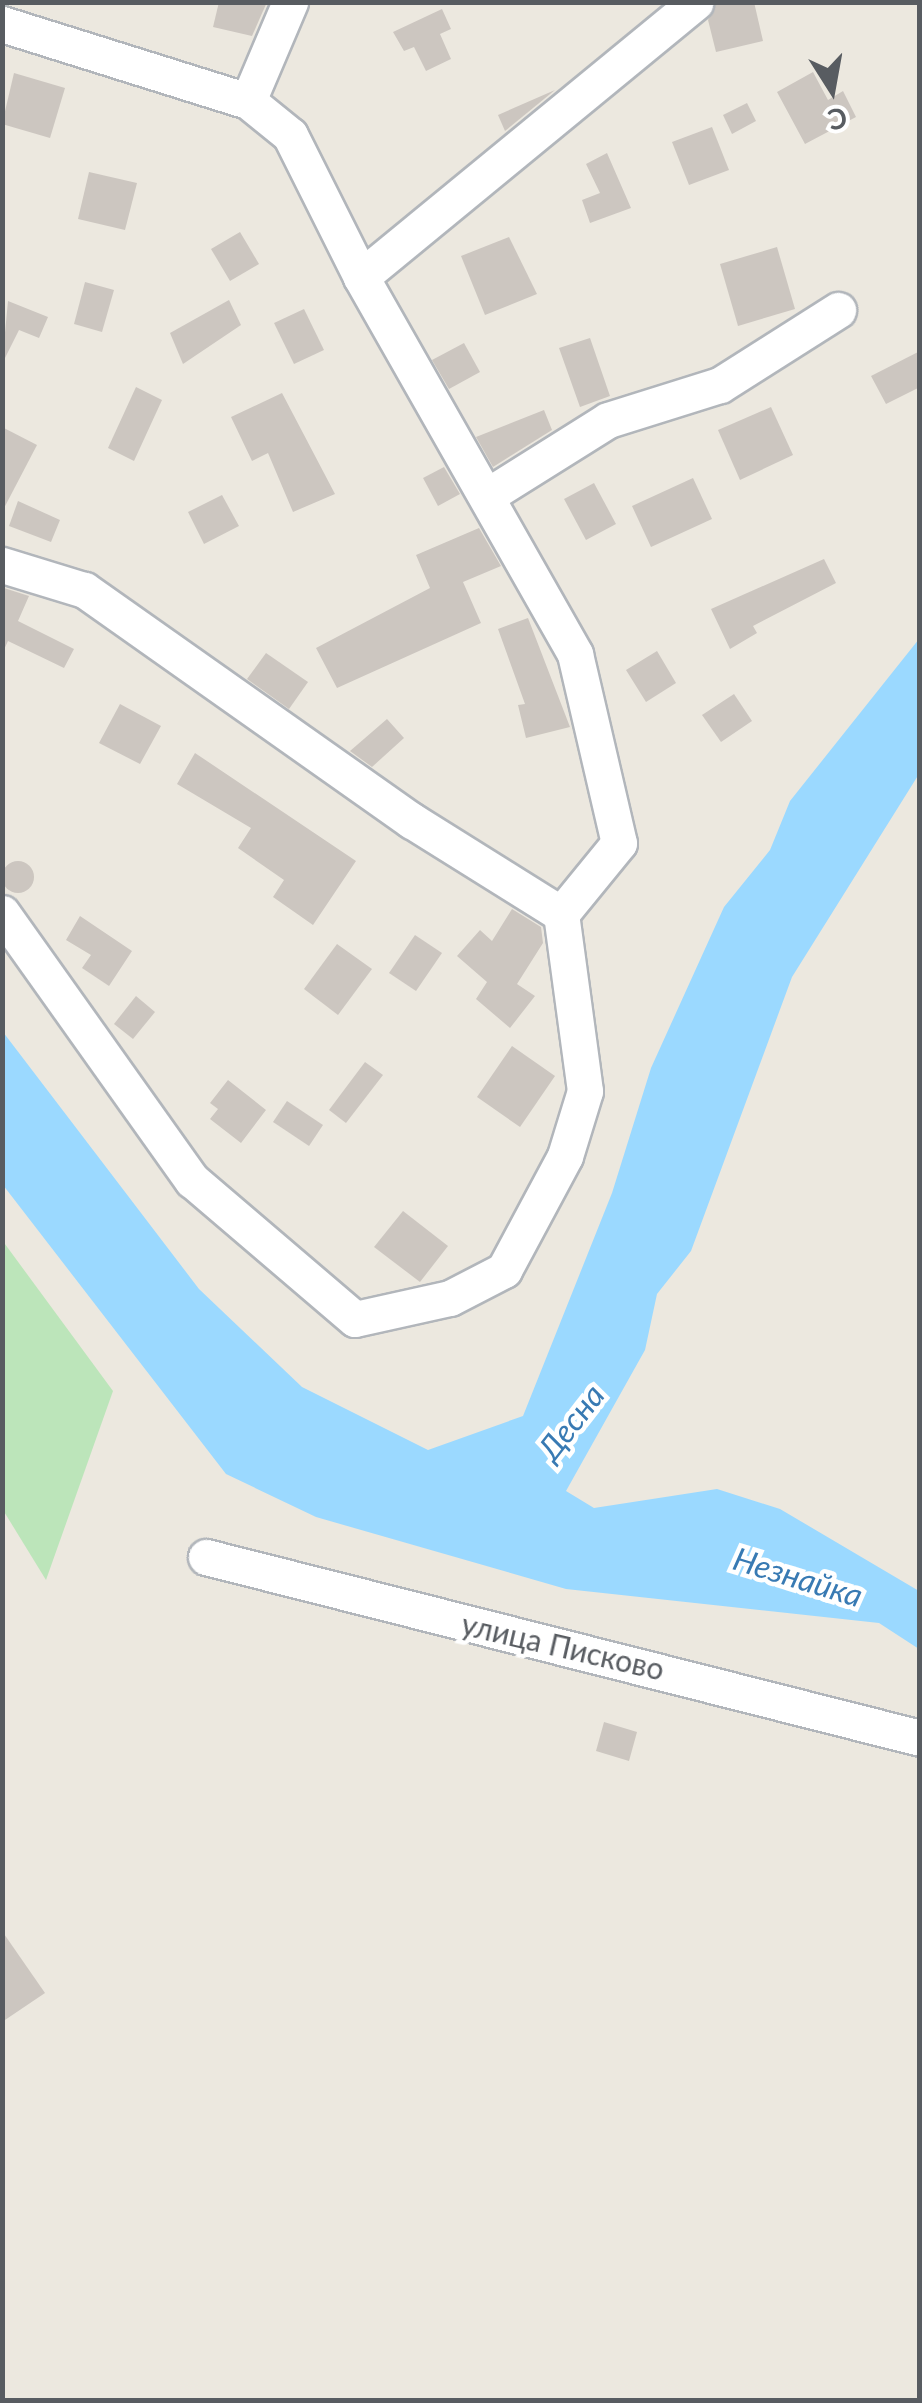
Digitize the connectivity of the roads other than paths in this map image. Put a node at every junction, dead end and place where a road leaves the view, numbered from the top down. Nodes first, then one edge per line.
1 (290, 2) edge
2 (696, 2) edge
3 (2, 24) edge
4 (248, 102) junction
5 (361, 276) junction
6 (838, 310) dead end
7 (490, 494) junction
8 (2, 565) edge
9 (2, 913) edge
10 (561, 914) junction
11 (206, 1557) dead end
12 (920, 1738) edge

1 - 4 street
2 - 5 street
3 - 4 street
4 - 5 street
5 - 7 street
6 - 7 street
7 - 10 street
8 - 10 street
9 - 10 street
11 - 12 street, улица Писково

